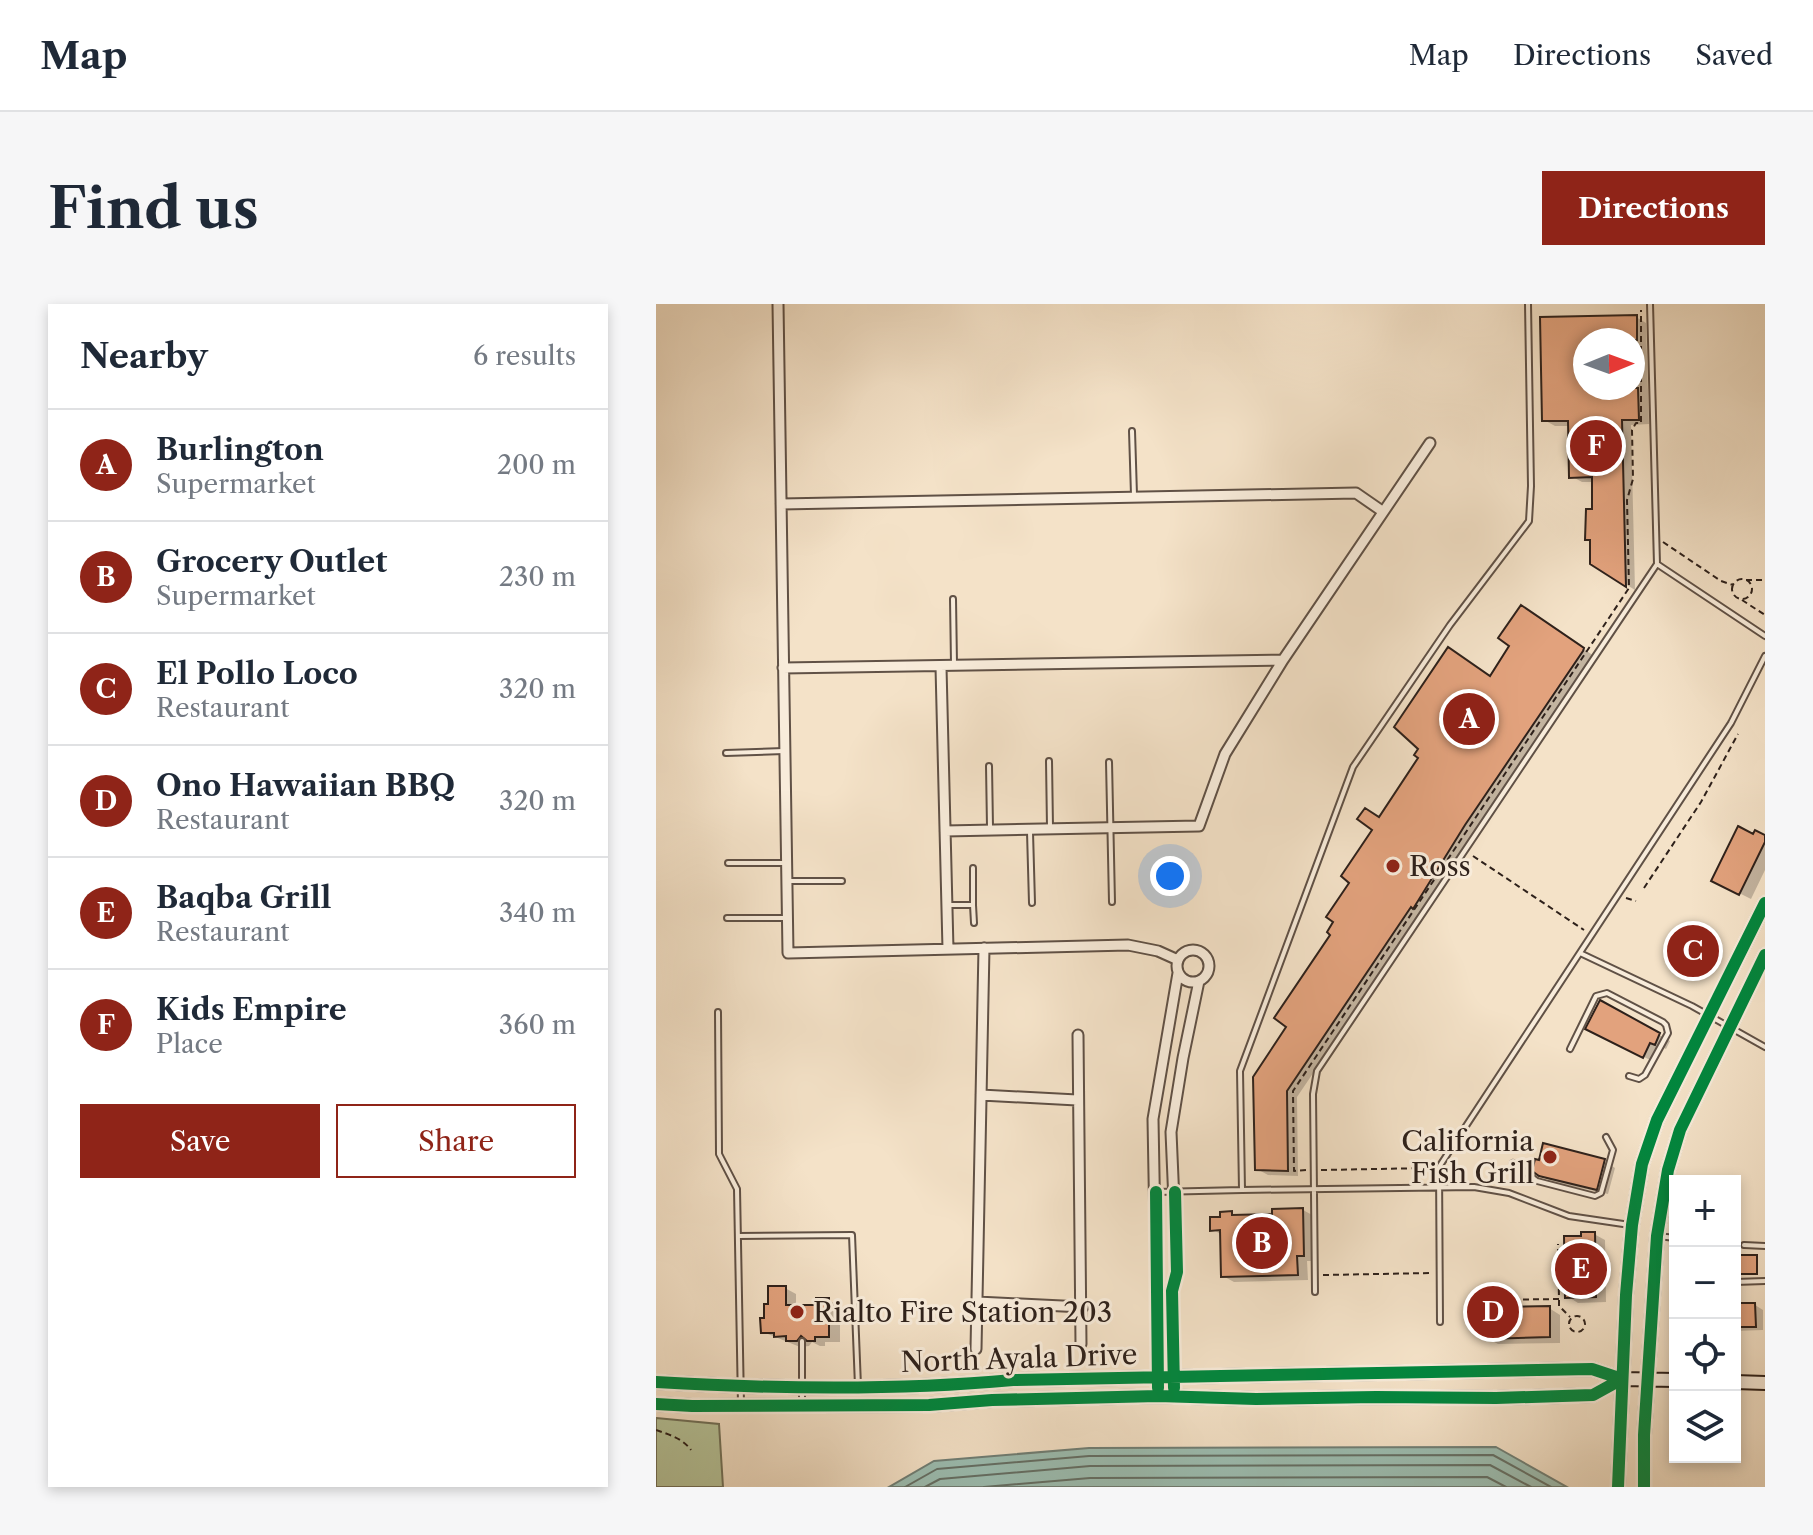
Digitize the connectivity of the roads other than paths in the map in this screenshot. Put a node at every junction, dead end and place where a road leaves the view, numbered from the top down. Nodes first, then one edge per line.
1 (778, 304) edge
2 (1528, 304) edge
3 (1650, 304) edge
4 (1132, 431) dead end
5 (1430, 443) dead end
6 (1134, 498) junction
7 (781, 504) junction
8 (1382, 511) junction
9 (1657, 564) junction
10 (953, 599) dead end
11 (1765, 636) edge
12 (1765, 656) edge
13 (1283, 660) junction
14 (941, 667) junction
15 (954, 667) junction
16 (783, 668) junction
17 (784, 751) junction
18 (726, 753) dead end
19 (1049, 761) dead end
20 (1109, 762) dead end
21 (989, 766) dead end
22 (1110, 828) junction
23 (990, 829) junction
24 (1030, 829) junction
25 (1050, 829) junction
26 (945, 831) junction
27 (728, 863) dead end
28 (786, 863) junction
29 (973, 868) dead end
30 (786, 881) junction
31 (842, 881) dead end
32 (1112, 902) dead end
33 (1032, 903) dead end
34 (1765, 903) edge
35 (947, 905) junction
36 (973, 905) junction
37 (727, 918) dead end
38 (787, 918) junction
39 (974, 923) dead end
40 (984, 948) junction
41 (948, 949) junction
42 (1580, 953) junction
43 (1765, 955) edge
44 (1178, 960) junction
45 (1178, 973) junction
46 (1199, 981) junction
47 (718, 1012) dead end
48 (1708, 1015) junction
49 (1168, 1024) junction
50 (1730, 1027) junction
51 (1189, 1030) junction
52 (1078, 1035) dead end
53 (1765, 1047) edge
54 (1570, 1049) dead end
55 (1629, 1076) dead end
56 (981, 1095) junction
57 (1077, 1100) junction
58 (1606, 1137) dead end
59 (1513, 1163) dead end
60 (1438, 1188) junction
61 (1242, 1190) junction
62 (1313, 1191) junction
63 (1156, 1192) junction
64 (1175, 1192) junction
65 (1632, 1225) junction
66 (738, 1236) junction
67 (1657, 1236) junction
68 (1669, 1237) edge
69 (1744, 1245) dead end
70 (1765, 1246) edge
71 (1765, 1281) edge
72 (1741, 1282) edge
73 (1315, 1292) dead end
74 (977, 1302) junction
75 (1083, 1307) junction
76 (1440, 1322) dead end
77 (802, 1341) dead end
78 (1081, 1344) dead end
79 (976, 1349) dead end
80 (1158, 1376) junction
81 (1174, 1376) junction
82 (1622, 1379) junction
83 (1648, 1380) junction
84 (1669, 1380) edge
85 (656, 1382) edge
86 (1741, 1382) edge
87 (1765, 1383) edge
88 (741, 1387) junction
89 (802, 1388) junction
90 (858, 1388) junction
91 (1158, 1396) junction
92 (1174, 1396) junction
93 (656, 1404) edge
94 (741, 1406) junction
95 (802, 1406) junction
96 (1618, 1487) edge
97 (1644, 1487) edge

1 - 7 street
2 - 61 lane
3 - 9 lane
4 - 6 lane
5 - 8 street
6 - 7 street
6 - 8 street
7 - 16 street
8 - 13 street
9 - 11 lane
9 - 62 lane
10 - 15 lane
12 - 42 lane
13 - 15 street
13 - 22 street
14 - 15 street
14 - 16 street
14 - 26 street
16 - 17 street
17 - 18 lane
17 - 28 street
19 - 25 lane
20 - 22 lane
21 - 23 lane
22 - 25 street
22 - 32 lane
23 - 24 street
23 - 26 street
24 - 25 street
24 - 33 lane
26 - 35 street
27 - 28 lane
28 - 30 street
29 - 36 lane
30 - 31 lane
30 - 38 street
34 - 48 main road
35 - 36 lane
35 - 41 street
36 - 39 lane
37 - 38 lane
38 - 41 street
40 - 41 street
40 - 44 street
40 - 56 street
42 - 48 lane
42 - 60 lane
43 - 50 main road
44 - 45 street
44 - 46 street
45 - 46 street
45 - 49 street
46 - 51 street
47 - 66 lane
48 - 50 lane
48 - 65 main road
49 - 51 street
49 - 63 street
50 - 53 lane
50 - 67 main road
51 - 64 street
52 - 57 street
54 - 55 lane
56 - 57 street
56 - 74 street
57 - 75 street
58 - 59 lane
60 - 62 lane
60 - 65 lane
60 - 76 lane
61 - 62 lane
61 - 64 lane
62 - 73 lane
63 - 64 lane
63 - 80 street
64 - 81 street
65 - 82 main road
66 - 88 lane
66 - 90 lane
67 - 68 lane
67 - 83 main road
69 - 70 lane
71 - 72 lane
74 - 75 street
74 - 79 street
75 - 78 street
77 - 89 lane
80 - 81 main road, North Ayala Drive
80 - 90 main road, North Ayala Drive
80 - 91 street
81 - 82 main road, North Ayala Drive
81 - 92 street
82 - 83 main road, North Ayala Drive
82 - 92 main road, North Ayala Drive
82 - 96 main road
83 - 84 main road, North Ayala Drive
83 - 97 main road
85 - 88 main road, North Ayala Drive
86 - 87 main road
88 - 89 main road, North Ayala Drive
88 - 94 lane
89 - 90 main road, North Ayala Drive
89 - 95 lane
91 - 92 main road, North Ayala Drive
91 - 95 main road, North Ayala Drive
93 - 94 main road, North Ayala Drive
94 - 95 main road, North Ayala Drive

